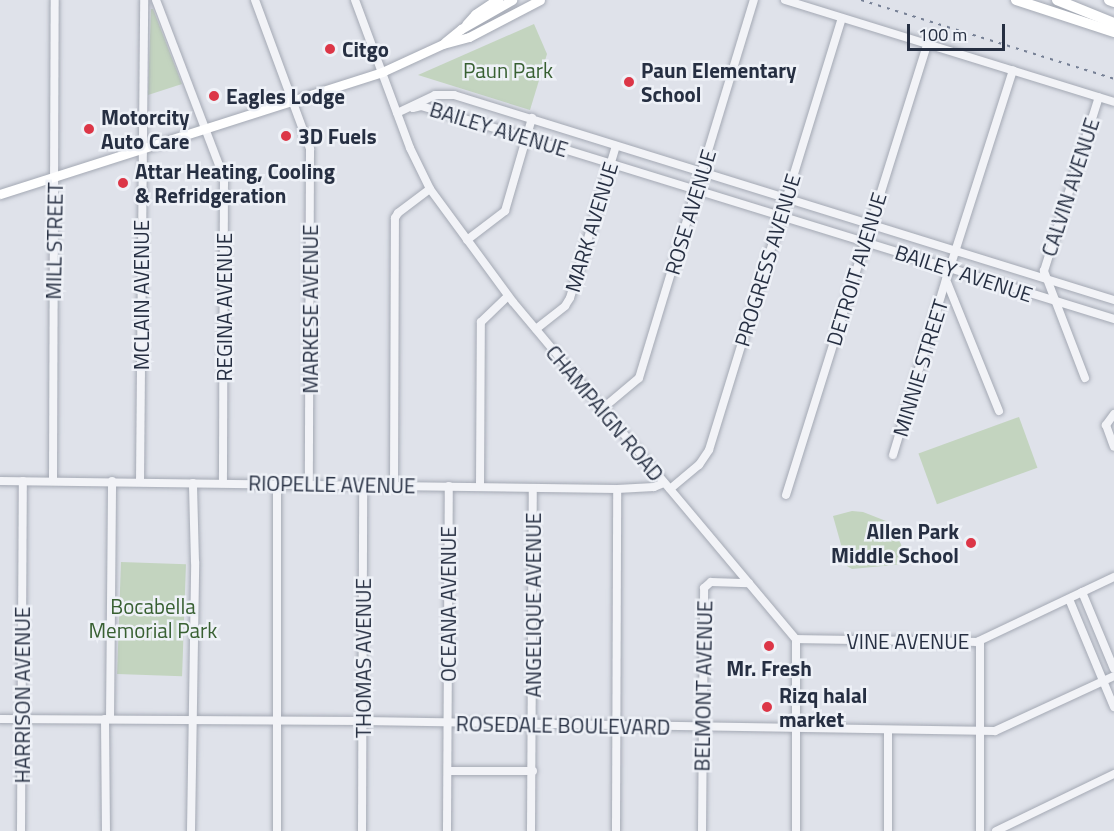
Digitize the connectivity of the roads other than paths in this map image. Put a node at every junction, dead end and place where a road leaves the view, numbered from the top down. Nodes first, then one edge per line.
1 (55, 0) edge
2 (144, 0) edge
3 (156, 0) edge
4 (255, 0) edge
5 (355, 0) edge
6 (498, 0) edge
7 (512, 0) edge
8 (540, 0) edge
9 (754, 0) edge
10 (785, 0) edge
11 (1016, 0) edge
12 (1057, 0) edge
13 (1109, 0) edge
14 (1114, 2) edge
15 (842, 18) junction
16 (1114, 23) edge
17 (467, 25) junction
18 (1114, 32) edge
19 (443, 44) junction
20 (927, 44) junction
21 (1013, 70) junction
22 (382, 72) junction
23 (1099, 97) junction
24 (294, 102) junction
25 (1114, 102) edge
26 (397, 113) junction
27 (532, 118) junction
28 (207, 129) junction
29 (528, 138) junction
30 (616, 146) junction
31 (142, 148) junction
32 (611, 164) junction
33 (702, 173) junction
34 (55, 177) junction
35 (430, 189) junction
36 (697, 190) junction
37 (0, 194) edge
38 (786, 199) junction
39 (781, 216) junction
40 (869, 224) junction
41 (467, 240) junction
42 (864, 241) junction
43 (957, 251) junction
44 (951, 268) junction
45 (1045, 279) junction
46 (946, 280) junction
47 (508, 296) junction
48 (1114, 300) edge
49 (1054, 302) junction
50 (1114, 319) edge
51 (536, 329) junction
52 (1085, 378) dead end
53 (602, 409) junction
54 (999, 411) dead end
55 (1114, 414) edge
56 (1114, 447) edge
57 (893, 455) dead end
58 (0, 481) edge
59 (23, 481) junction
60 (53, 481) junction
61 (112, 481) junction
62 (140, 481) junction
63 (223, 482) junction
64 (193, 483) junction
65 (277, 484) junction
66 (309, 484) junction
67 (363, 485) junction
68 (394, 486) junction
69 (449, 486) junction
70 (667, 486) junction
71 (480, 487) junction
72 (533, 488) junction
73 (617, 489) junction
74 (786, 495) dead end
75 (1114, 577) edge
76 (749, 583) junction
77 (1083, 592) junction
78 (1069, 598) junction
79 (796, 639) junction
80 (980, 641) junction
81 (1114, 669) edge
82 (1114, 676) edge
83 (1103, 681) junction
84 (1114, 708) edge
85 (0, 719) edge
86 (107, 719) junction
87 (22, 720) junction
88 (194, 720) junction
89 (278, 721) junction
90 (363, 722) junction
91 (448, 723) junction
92 (532, 725) junction
93 (618, 726) junction
94 (702, 727) junction
95 (795, 728) junction
96 (888, 730) junction
97 (979, 731) junction
98 (448, 771) junction
99 (533, 771) junction
100 (1114, 774) edge
101 (21, 831) edge
102 (106, 831) edge
103 (191, 831) edge
104 (278, 831) edge
105 (362, 831) edge
106 (447, 831) edge
107 (531, 831) edge
108 (616, 831) edge
109 (702, 831) edge
110 (796, 831) edge
111 (888, 831) edge
112 (980, 831) edge
113 (996, 831) edge

1 - 34 street, MILL STREET
2 - 31 street, MCLAIN AVENUE
3 - 28 street, REGINA AVENUE
4 - 24 street, MARKESE AVENUE
5 - 22 street, CHAMPAIGN ROAD
6 - 17 highway
7 - 17 main road
8 - 19 main road
9 - 33 street, ROSE AVENUE
10 - 15 street
11 - 18 highway
12 - 16 highway
13 - 14 highway
15 - 20 street
15 - 38 street, PROGRESS AVENUE
17 - 19 main road
19 - 22 main road
20 - 21 street
20 - 40 street, DETROIT AVENUE
21 - 23 street
21 - 43 street, MINNIE STREET
22 - 24 main road
22 - 26 street, CHAMPAIGN ROAD
23 - 25 street
23 - 45 street, CALVIN AVENUE
24 - 28 main road
24 - 66 street, MARKESE AVENUE
26 - 27 street, BAILEY AVENUE
26 - 29 street, BAILEY AVENUE
26 - 35 street, CHAMPAIGN ROAD
27 - 29 street
27 - 30 street, BAILEY AVENUE
28 - 31 main road
28 - 63 street, REGINA AVENUE
29 - 32 street, BAILEY AVENUE
29 - 41 street
30 - 32 street, MARK AVENUE
30 - 33 street, BAILEY AVENUE
31 - 34 main road
31 - 62 street, MCLAIN AVENUE
32 - 36 street, BAILEY AVENUE
32 - 51 street, MARK AVENUE
33 - 36 street, ROSE AVENUE
33 - 38 street, BAILEY AVENUE
34 - 37 main road
34 - 60 street, MILL STREET
35 - 41 street, CHAMPAIGN ROAD
35 - 68 street
36 - 39 street, BAILEY AVENUE
36 - 53 street, ROSE AVENUE
38 - 39 street, PROGRESS AVENUE
38 - 40 street, BAILEY AVENUE
39 - 42 street, BAILEY AVENUE
39 - 70 street, PROGRESS AVENUE
40 - 42 street, DETROIT AVENUE
40 - 43 street, BAILEY AVENUE
41 - 47 street, CHAMPAIGN ROAD
42 - 44 street, BAILEY AVENUE
42 - 74 street, DETROIT AVENUE
43 - 44 street, MINNIE STREET
43 - 45 street, BAILEY AVENUE
44 - 46 street, MINNIE STREET
44 - 49 street, BAILEY AVENUE
45 - 48 street, BAILEY AVENUE
45 - 49 street, CALVIN AVENUE
46 - 54 street
46 - 57 street, MINNIE STREET
47 - 51 street, CHAMPAIGN ROAD
47 - 71 street
49 - 50 street, BAILEY AVENUE
49 - 52 street, CALVIN AVENUE
51 - 53 street, CHAMPAIGN ROAD
53 - 70 street, CHAMPAIGN ROAD
55 - 56 street
58 - 59 street, RIOPELLE AVENUE
59 - 60 street, RIOPELLE AVENUE
59 - 87 street, HARRISON AVENUE
60 - 61 street, RIOPELLE AVENUE
61 - 62 street, RIOPELLE AVENUE
61 - 86 street
62 - 64 street, RIOPELLE AVENUE
63 - 64 street, RIOPELLE AVENUE
63 - 65 street, RIOPELLE AVENUE
64 - 88 street
65 - 66 street, RIOPELLE AVENUE
65 - 89 street
66 - 67 street, RIOPELLE AVENUE
67 - 68 street, RIOPELLE AVENUE
67 - 90 street, THOMAS AVENUE
68 - 69 street, RIOPELLE AVENUE
69 - 71 street, RIOPELLE AVENUE
69 - 91 street, OCEANA AVENUE
70 - 73 street, RIOPELLE AVENUE
70 - 76 street, CHAMPAIGN ROAD
71 - 72 street, RIOPELLE AVENUE
72 - 73 street, RIOPELLE AVENUE
72 - 92 street, ANGELIQUE AVENUE
73 - 93 street
75 - 77 street, VINE AVENUE
76 - 79 street, CHAMPAIGN ROAD
76 - 94 street, BELMONT AVENUE
77 - 78 street, VINE AVENUE
77 - 81 street
78 - 80 street, VINE AVENUE
78 - 83 street
79 - 80 street, VINE AVENUE
79 - 95 street
80 - 97 street
82 - 83 street, ROSEDALE BOULEVARD
83 - 84 street
83 - 97 street, ROSEDALE BOULEVARD
85 - 87 street, ROSEDALE BOULEVARD
86 - 87 street, ROSEDALE BOULEVARD
86 - 88 street, ROSEDALE BOULEVARD
86 - 102 street
87 - 101 street, HARRISON AVENUE
88 - 89 street, ROSEDALE BOULEVARD
88 - 103 street
89 - 90 street, ROSEDALE BOULEVARD
89 - 104 street
90 - 91 street, ROSEDALE BOULEVARD
90 - 105 street, THOMAS AVENUE
91 - 92 street, ROSEDALE BOULEVARD
91 - 98 street, OCEANA AVENUE
92 - 93 street, ROSEDALE BOULEVARD
92 - 99 street, ANGELIQUE AVENUE
93 - 94 street, ROSEDALE BOULEVARD
93 - 108 street
94 - 95 street, ROSEDALE BOULEVARD
94 - 109 street, BELMONT AVENUE
95 - 96 street, ROSEDALE BOULEVARD
95 - 110 street
96 - 97 street, ROSEDALE BOULEVARD
96 - 111 street
97 - 112 street
98 - 99 street
98 - 106 street, OCEANA AVENUE
99 - 107 street, ANGELIQUE AVENUE
100 - 113 street

